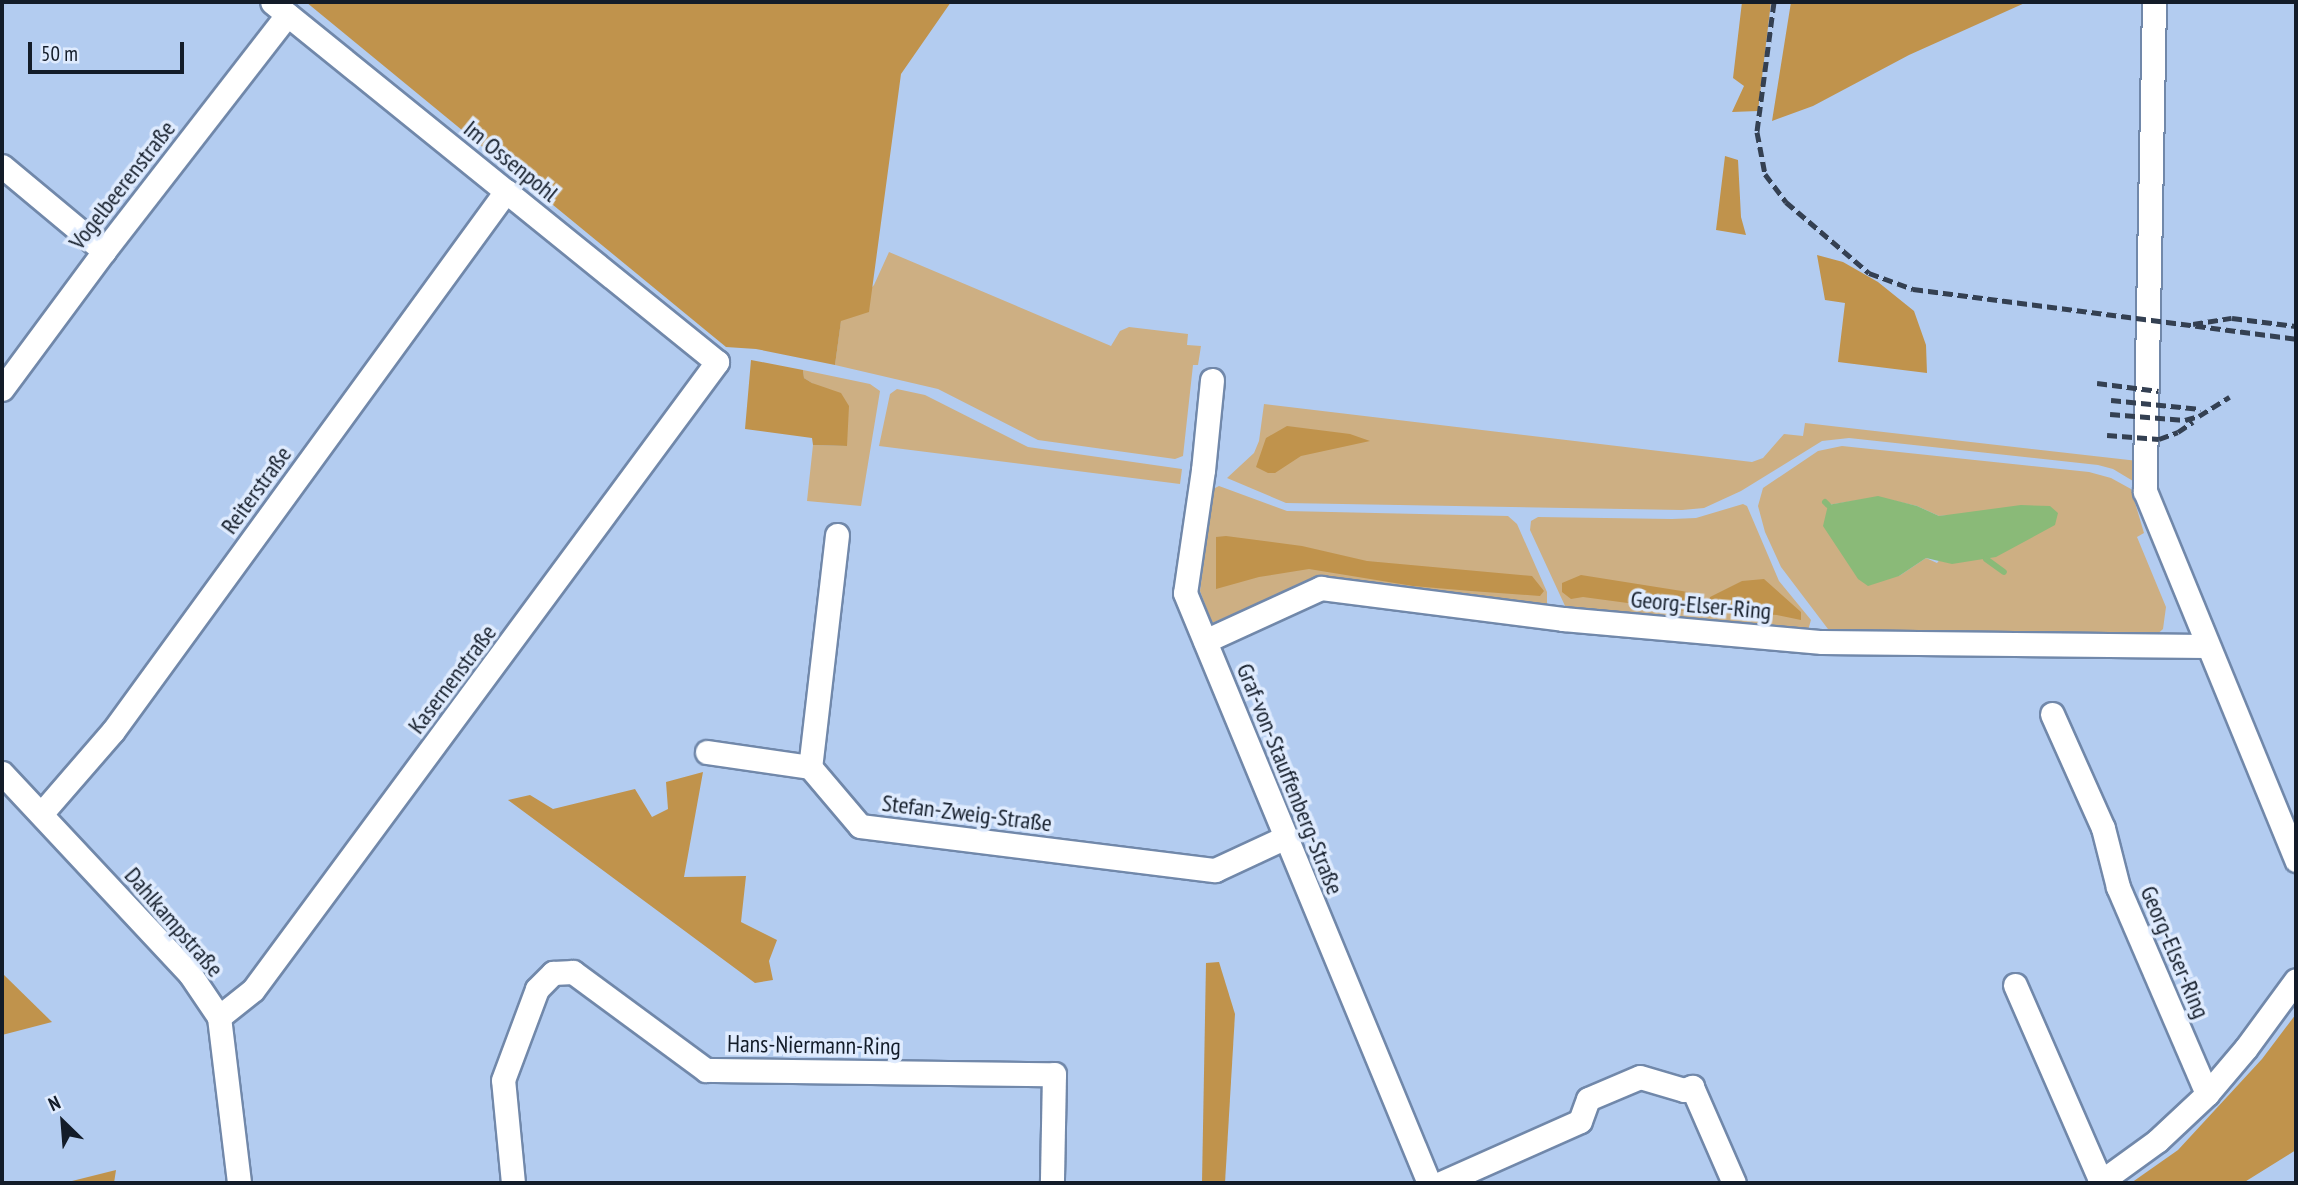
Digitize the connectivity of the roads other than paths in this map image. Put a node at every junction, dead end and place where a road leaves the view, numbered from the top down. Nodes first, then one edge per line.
1 (2154, 2) edge
2 (280, 8) edge
3 (2, 166) edge
4 (506, 191) junction
5 (104, 251) junction
6 (717, 362) joint
7 (1212, 380) dead end
8 (2, 389) edge
9 (836, 535) dead end
10 (1205, 642) junction
11 (2206, 646) junction
12 (2052, 714) dead end
13 (707, 752) dead end
14 (810, 767) junction
15 (2, 773) edge
16 (41, 814) junction
17 (1286, 837) junction
18 (2296, 860) edge
19 (2296, 980) edge
20 (2015, 985) dead end
21 (219, 1017) junction
22 (2207, 1094) junction
23 (239, 1183) edge
24 (513, 1183) edge
25 (1052, 1183) edge
26 (1429, 1183) edge
27 (1441, 1183) edge
28 (1734, 1183) edge
29 (2100, 1183) edge

1 - 11 street
2 - 4 street, Im Ossenpohl
2 - 5 street, Vogelbeerenstraße
3 - 5 street
4 - 6 street, Im Ossenpohl
4 - 16 street, Reiterstraße
5 - 8 street, Vogelbeerenstraße
6 - 21 street, Kasernenstraße
7 - 10 street, Graf-von-Stauffenberg-Straße
9 - 14 street
10 - 11 street, Georg-Elser-Ring
10 - 17 street, Graf-von-Stauffenberg-Straße
11 - 18 street
12 - 22 street, Georg-Elser-Ring
13 - 14 street
14 - 17 street, Stefan-Zweig-Straße
15 - 16 street, Dahlkampstraße
16 - 21 street, Dahlkampstraße
17 - 26 street, Graf-von-Stauffenberg-Straße
19 - 22 street
20 - 29 street
21 - 23 street, Dahlkampstraße
22 - 29 street
24 - 25 street, Hans-Niermann-Ring
27 - 28 street

